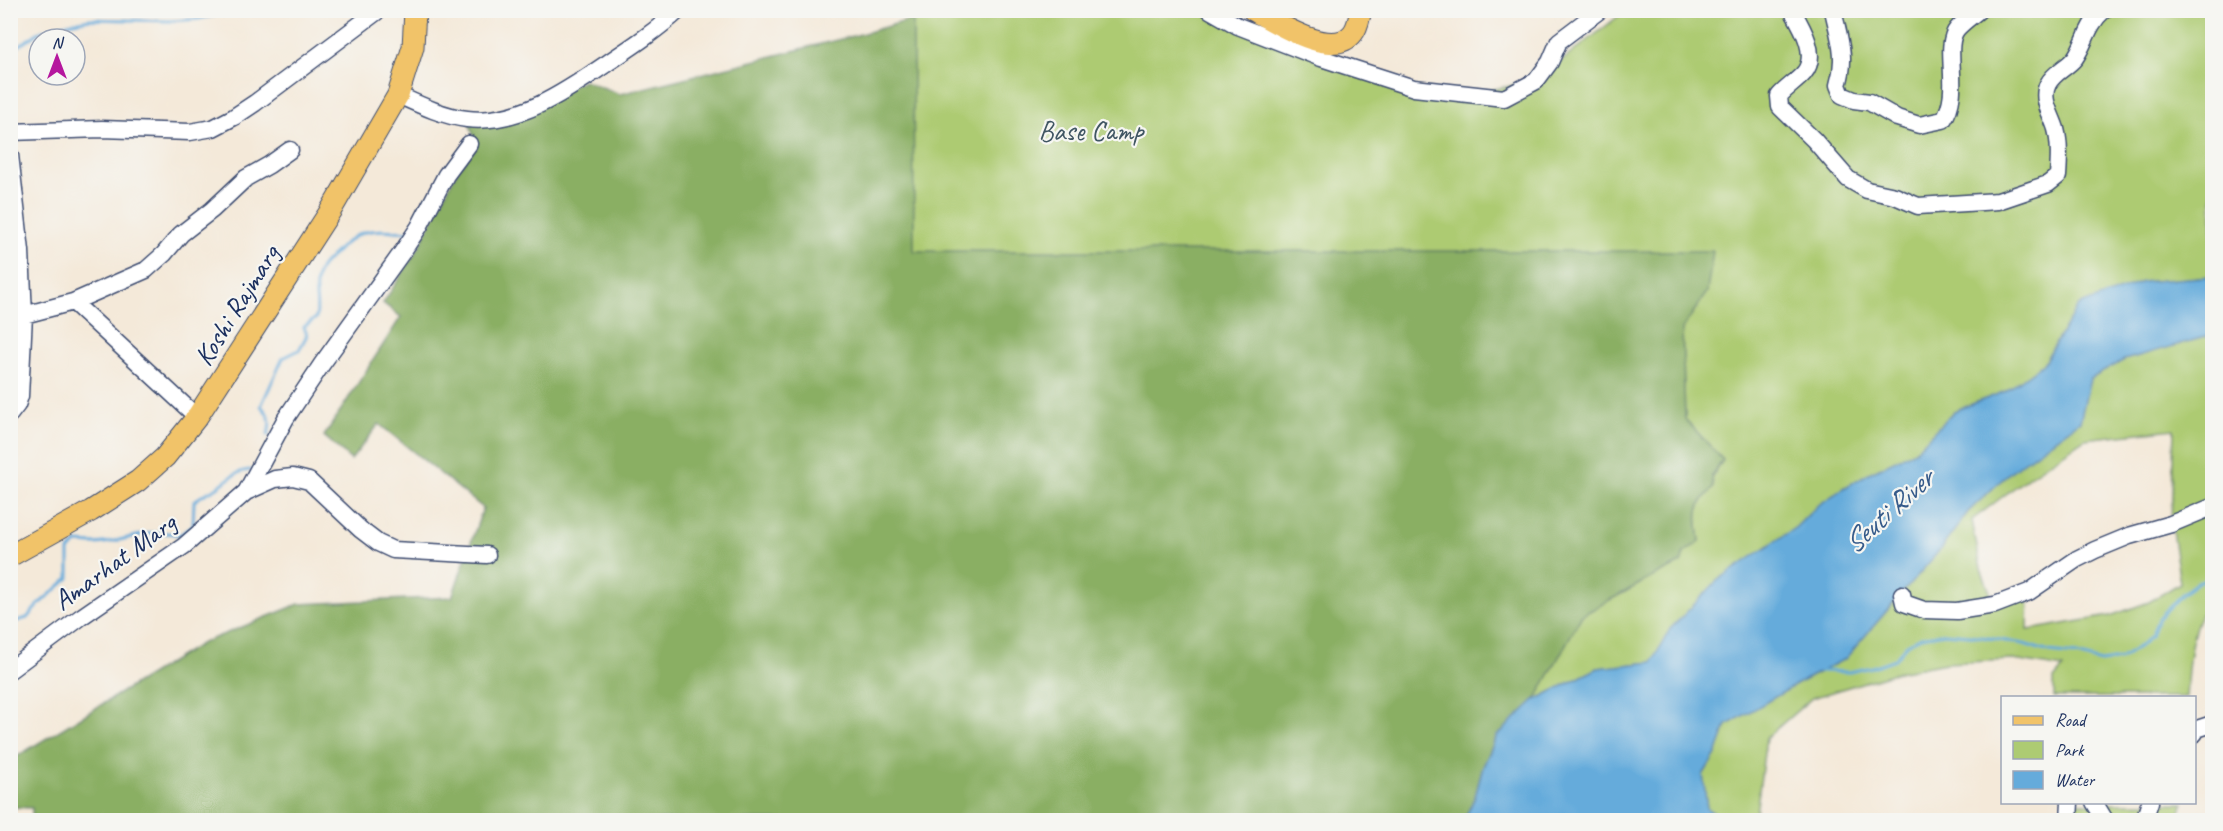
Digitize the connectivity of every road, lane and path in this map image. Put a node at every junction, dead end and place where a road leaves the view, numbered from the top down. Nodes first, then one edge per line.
1 (379, 10) edge
2 (415, 10) edge
3 (679, 10) edge
4 (1210, 10) edge
5 (1252, 10) edge
6 (1361, 10) edge
7 (1600, 10) edge
8 (1792, 10) edge
9 (1833, 10) edge
10 (1979, 10) edge
11 (2104, 10) edge
12 (398, 95) junction
13 (10, 132) edge
14 (469, 144) dead end
15 (290, 150) dead end
16 (10, 155) edge
17 (73, 302) junction
18 (24, 315) junction
19 (10, 414) edge
20 (197, 417) junction
21 (246, 492) junction
22 (2212, 507) edge
23 (487, 555) dead end
24 (10, 556) edge
25 (1902, 594) dead end
26 (10, 670) edge
27 (2212, 726) edge
28 (2196, 731) edge
29 (2070, 804) edge
30 (2095, 804) edge
31 (2149, 804) edge
32 (2069, 820) edge
33 (2105, 820) edge
34 (2144, 820) edge

1 - 13 street
2 - 12 main road, Koshi Rajmarg
3 - 12 street
4 - 7 street
5 - 6 main road
8 - 11 street
9 - 10 street
12 - 20 main road, Koshi Rajmarg
14 - 21 street
15 - 17 street
16 - 18 street
17 - 18 street
17 - 20 street
18 - 19 street
20 - 24 main road, Koshi Rajmarg
21 - 23 street
21 - 26 street, Amarhat Marg
22 - 25 street
27 - 28 street
29 - 32 street
30 - 33 street
31 - 34 street

